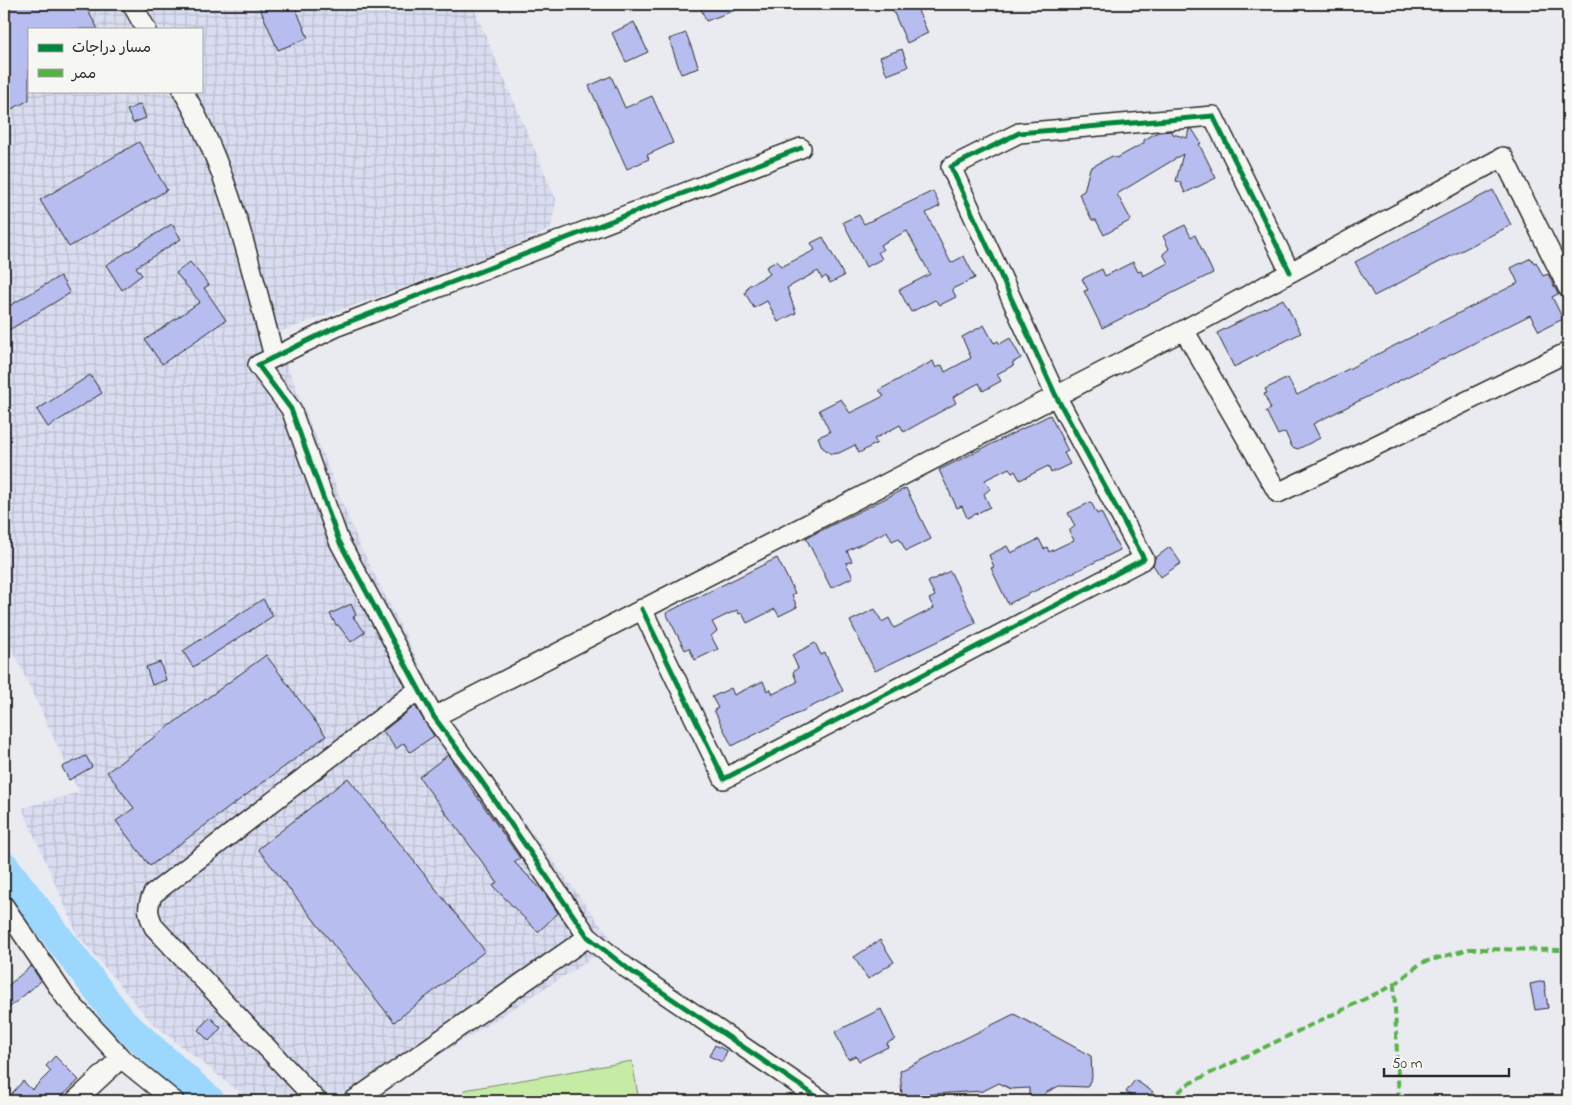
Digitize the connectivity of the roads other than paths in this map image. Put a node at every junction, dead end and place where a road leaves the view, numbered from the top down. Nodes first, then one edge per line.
1 (132, 4) edge
2 (145, 28) edge
3 (184, 92) edge
4 (801, 148) dead end
5 (1290, 272) junction
6 (1568, 288) edge
7 (1184, 330) junction
8 (1568, 352) edge
9 (274, 358) junction
10 (1056, 396) junction
11 (642, 609) junction
12 (419, 689) junction
13 (434, 717) junction
14 (4, 906) edge
15 (588, 938) junction
16 (121, 1058) junction
17 (75, 1101) edge
18 (174, 1101) edge
19 (316, 1101) edge
20 (354, 1101) edge
21 (823, 1101) edge

1 - 2 street
3 - 9 street
4 - 9 street
5 - 6 street
5 - 7 street
5 - 10 street
7 - 8 street
7 - 10 street
9 - 12 street
10 - 11 street
10 - 11 street
11 - 13 street
12 - 13 street
12 - 19 street
13 - 15 street
14 - 16 street
15 - 20 street
15 - 21 street
16 - 17 street
16 - 18 street

